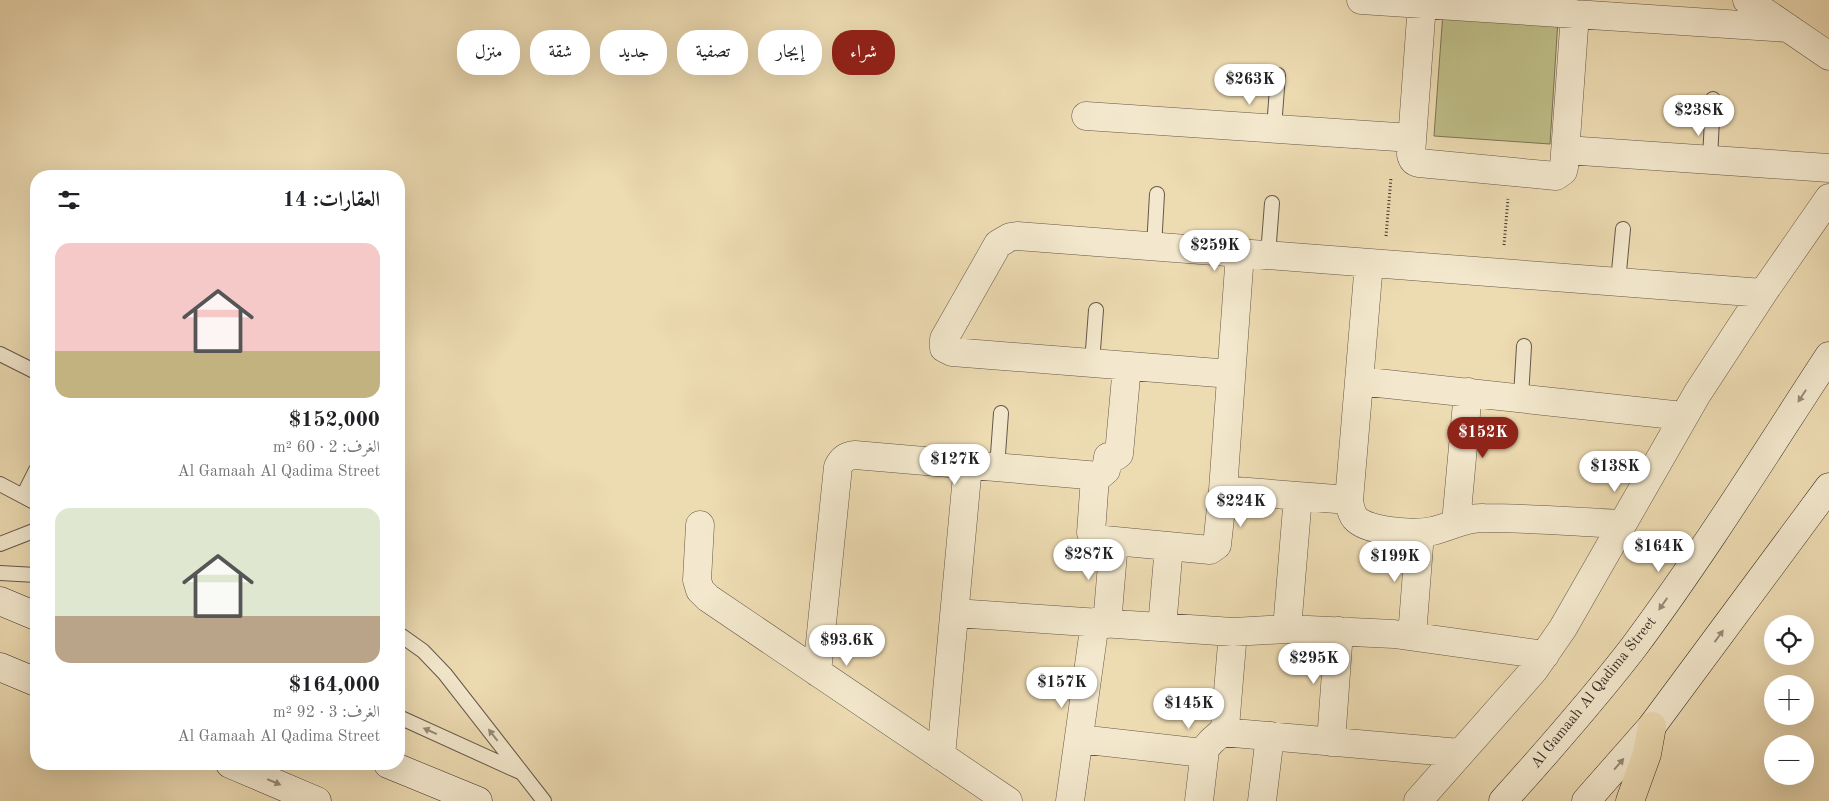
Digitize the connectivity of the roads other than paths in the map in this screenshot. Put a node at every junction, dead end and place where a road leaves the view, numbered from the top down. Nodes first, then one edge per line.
1 (1361, 0) edge
2 (1747, 0) edge
3 (1422, 4) junction
4 (1496, 4) edge
5 (1642, 9) edge
6 (1575, 14) junction
7 (1788, 28) junction
8 (1829, 56) edge
9 (1278, 75) dead end
10 (1714, 99) dead end
11 (1086, 116) dead end
12 (1274, 128) junction
13 (1403, 138) junction
14 (1566, 150) junction
15 (1710, 159) junction
16 (1829, 168) edge
17 (1158, 194) dead end
18 (1829, 198) edge
19 (1272, 203) dead end
20 (1623, 229) dead end
21 (1154, 247) junction
22 (1240, 253) junction
23 (1268, 255) junction
24 (1376, 264) junction
25 (1618, 282) junction
26 (1763, 293) junction
27 (1096, 310) dead end
28 (1524, 346) dead end
29 (0, 354) edge
30 (1829, 356) edge
31 (1092, 363) junction
32 (1127, 366) junction
33 (30, 369) edge
34 (1231, 374) junction
35 (1359, 381) junction
36 (1468, 392) junction
37 (1521, 397) junction
38 (1001, 413) dead end
39 (1683, 416) junction
40 (968, 466) junction
41 (997, 468) junction
42 (1095, 476) junction
43 (30, 482) edge
44 (0, 484) edge
45 (1829, 487) edge
46 (1223, 490) junction
47 (23, 496) junction
48 (1298, 496) junction
49 (30, 500) edge
50 (1349, 500) junction
51 (1456, 523) junction
52 (1622, 524) junction
53 (700, 525) dead end
54 (30, 532) edge
55 (1420, 533) junction
56 (1114, 542) junction
57 (0, 544) edge
58 (1169, 546) junction
59 (0, 573) edge
60 (30, 575) edge
61 (0, 601) edge
62 (955, 613) junction
63 (30, 614) edge
64 (1101, 623) junction
65 (1162, 627) junction
66 (1287, 629) junction
67 (1339, 631) junction
68 (1233, 632) junction
69 (1412, 636) junction
70 (405, 638) edge
71 (1545, 655) junction
72 (0, 667) edge
73 (817, 672) junction
74 (30, 680) edge
75 (405, 720) edge
76 (1652, 726) junction
77 (1270, 736) junction
78 (1079, 739) junction
79 (1214, 741) junction
80 (1330, 742) junction
81 (1460, 753) junction
82 (941, 756) junction
83 (244, 770) edge
84 (403, 770) edge
85 (523, 773) junction
86 (318, 801) edge
87 (478, 801) edge
88 (544, 801) edge
89 (1008, 801) edge
90 (1070, 801) edge
91 (1199, 801) edge
92 (1262, 801) edge
93 (1418, 801) edge
94 (1503, 801) edge
95 (1586, 801) edge
96 (1630, 801) edge

1 - 3 street
2 - 7 street
3 - 4 street
3 - 13 street
4 - 6 street
5 - 6 street
5 - 7 street
6 - 14 street
7 - 8 street
9 - 12 lane
10 - 15 lane
11 - 12 street
12 - 13 street
13 - 14 street
14 - 15 street
15 - 16 street
17 - 21 lane
18 - 26 street
19 - 23 lane
20 - 25 lane
21 - 22 street
21 - 31 street
22 - 23 street
22 - 34 street
23 - 24 street
24 - 25 street
24 - 35 street
25 - 26 street
26 - 39 street
27 - 31 lane
28 - 37 lane
29 - 33 lane
30 -> 94 street, Al Gamaah Al Qadima Street
31 - 32 street
32 - 34 street
32 - 42 street
34 - 46 street
35 - 36 street
35 - 50 street
36 - 37 street
36 - 51 street
37 - 39 street
38 - 41 lane
39 - 52 street
40 - 41 street
40 - 62 street
40 - 73 street
41 - 42 street
42 - 56 street
43 - 47 lane
44 - 47 lane
76 -> 45 street
46 - 48 street
46 - 58 street
47 - 49 lane
48 - 50 street
48 - 66 street
50 - 55 street
51 - 52 street
51 - 55 street
52 - 71 street
53 - 73 street
54 - 57 lane
55 - 69 street
56 - 58 street
56 - 64 street
58 - 65 street
59 - 60 lane
61 - 63 street
62 - 64 street
62 - 82 street
64 - 65 street
64 - 78 street
65 - 68 street
66 - 67 street
66 - 68 street
67 - 69 street
67 - 80 street
68 - 79 street
69 - 71 street
85 -> 70 lane
71 - 81 street
72 - 74 street
73 - 82 street
85 -> 75 lane
95 -> 76 street
76 - 96 main road
77 - 79 street
77 - 80 street
77 - 92 street
78 - 79 street
78 - 90 street
79 - 91 street
80 - 81 street
81 - 93 street
82 - 89 street
83 -> 86 street
84 - 87 street
85 - 88 lane

